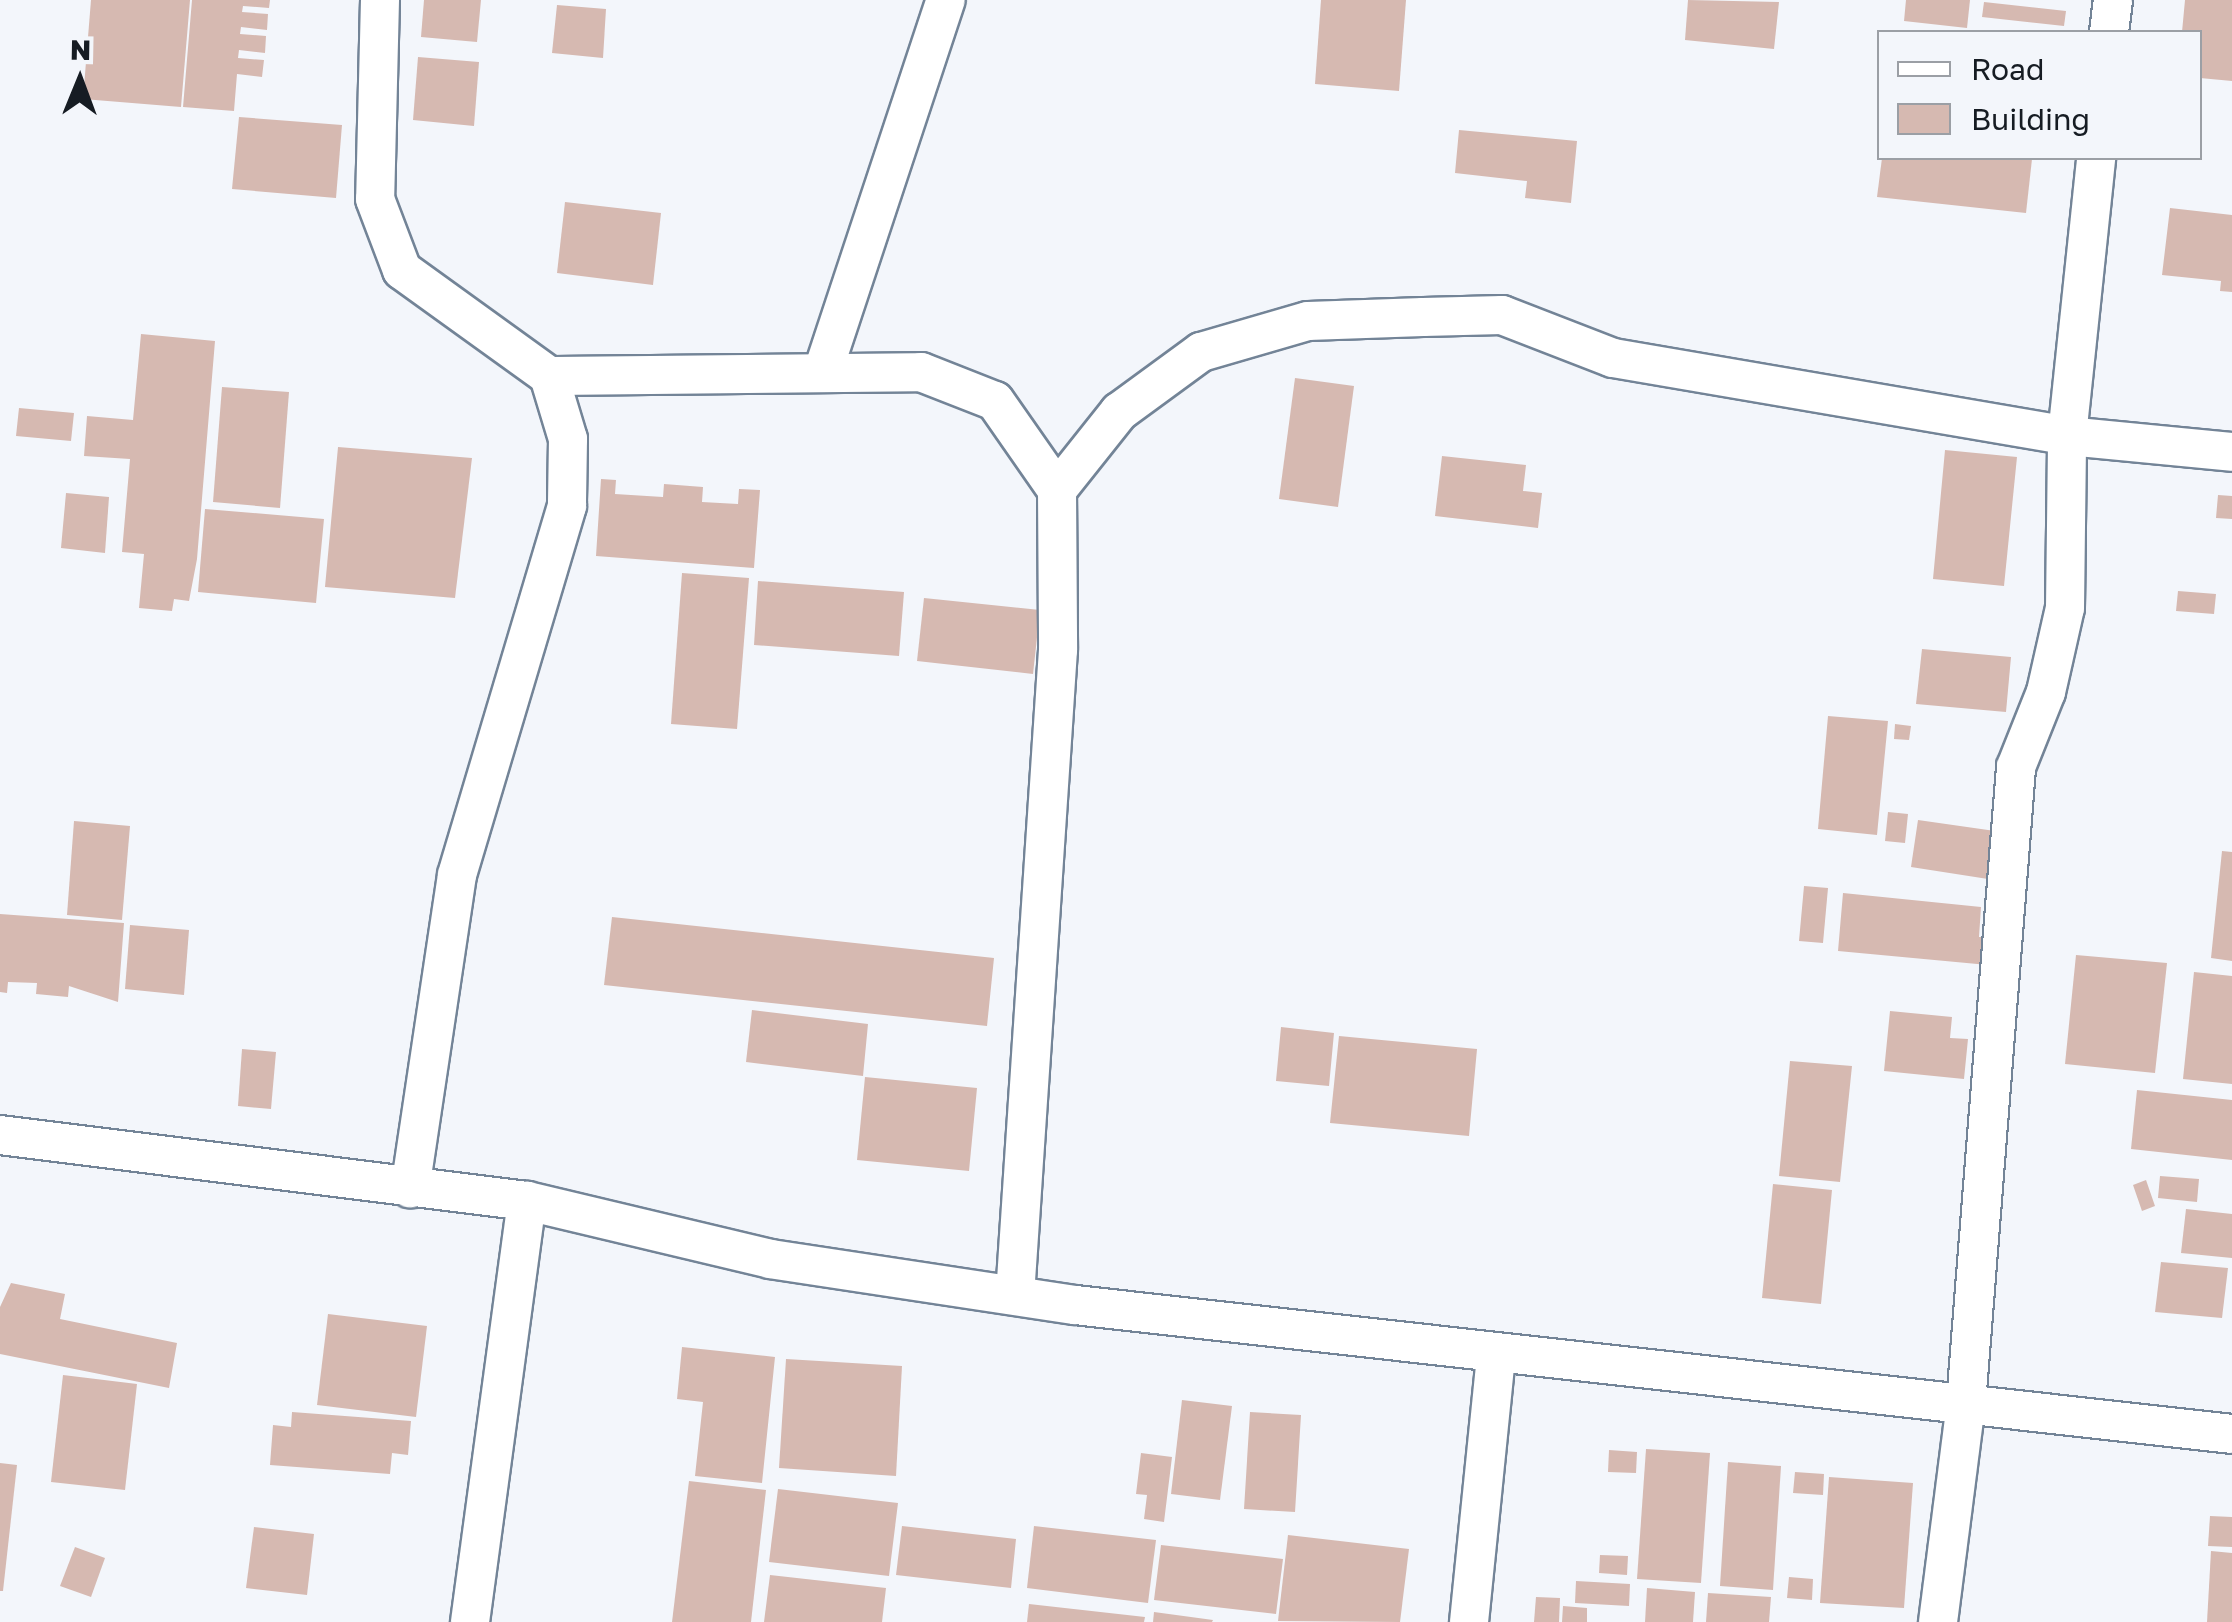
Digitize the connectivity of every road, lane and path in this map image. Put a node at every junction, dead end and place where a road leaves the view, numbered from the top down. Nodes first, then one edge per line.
1 (380, 0) edge
2 (946, 0) edge
3 (2112, 0) edge
4 (2109, 30) edge
5 (2096, 160) edge
6 (824, 371) junction
7 (549, 376) junction
8 (2066, 436) junction
9 (2232, 452) edge
10 (1057, 490) junction
11 (0, 1135) edge
12 (410, 1188) junction
13 (527, 1201) junction
14 (1015, 1296) junction
15 (1496, 1354) junction
16 (1966, 1403) junction
17 (2232, 1434) edge
18 (470, 1622) edge
19 (1469, 1622) edge
20 (1938, 1622) edge

1 - 7 street
2 - 6 street
3 - 4 street
5 - 8 street
6 - 7 street
6 - 10 street
7 - 12 street
8 - 9 street
8 - 10 street
8 - 16 street
10 - 14 street
11 - 12 street
12 - 13 street
13 - 14 street
13 - 18 street
14 - 15 street
15 - 16 street
15 - 19 street
16 - 17 street
16 - 20 street

